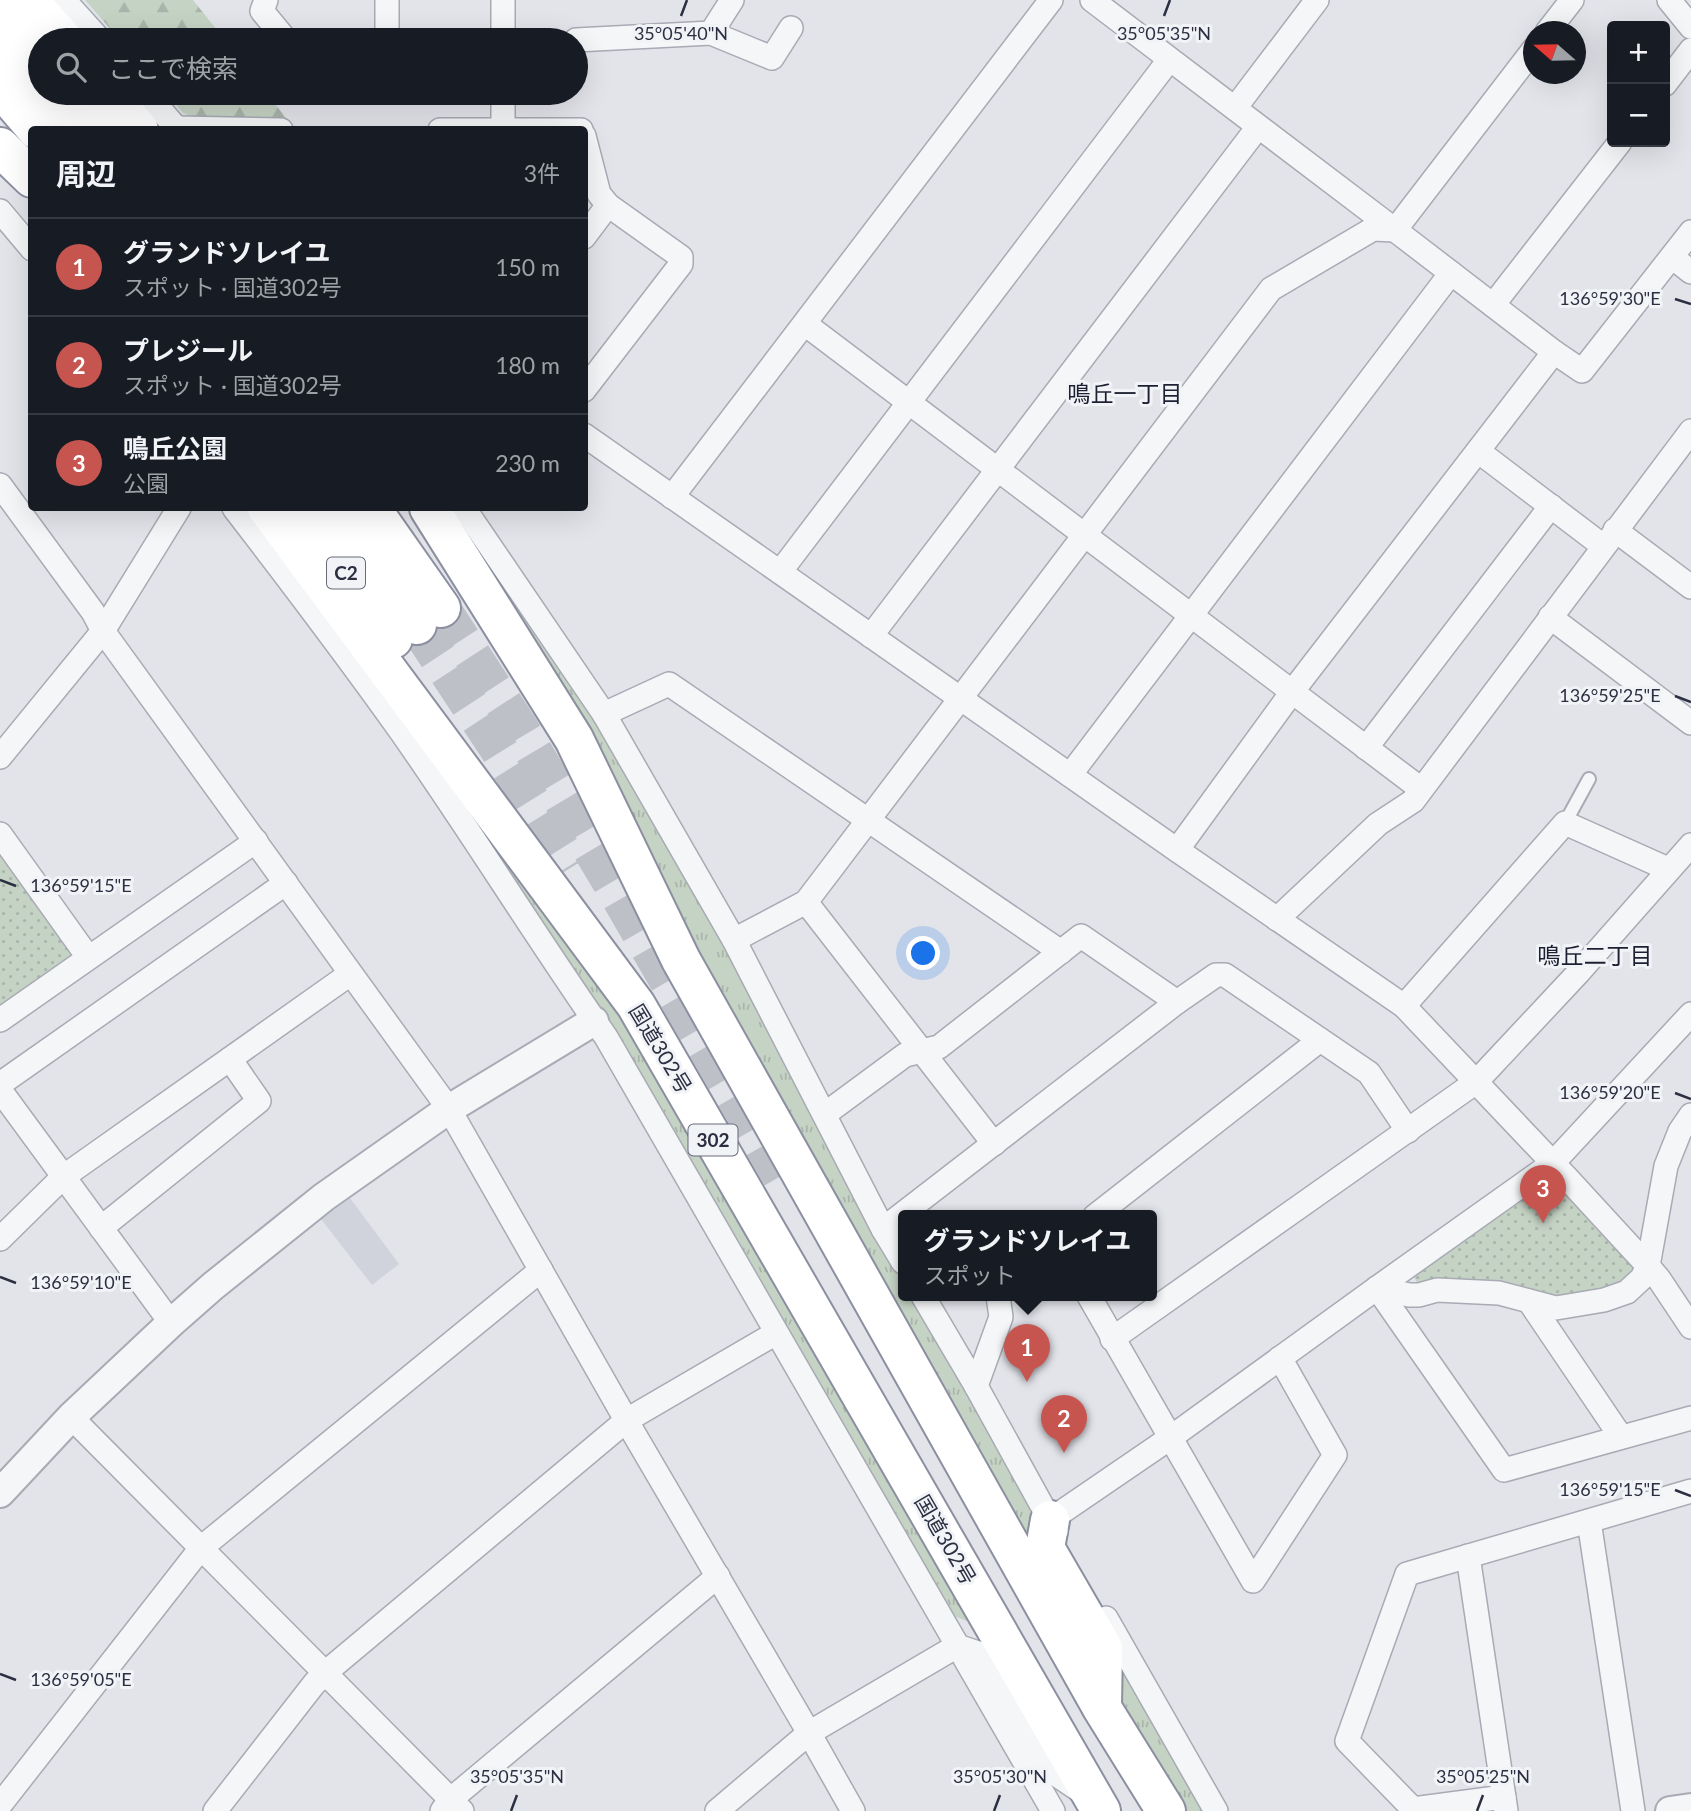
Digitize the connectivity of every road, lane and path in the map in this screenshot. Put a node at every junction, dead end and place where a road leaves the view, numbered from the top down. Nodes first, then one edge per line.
1 (1, 0) edge
2 (28, 0) edge
3 (64, 0) edge
4 (266, 0) edge
5 (387, 0) edge
6 (503, 0) edge
7 (732, 0) edge
8 (1051, 0) edge
9 (1092, 0) edge
10 (1317, 0) edge
11 (1572, 0) edge
12 (1669, 0) edge
13 (1556, 21) edge
14 (791, 27) dead end
15 (1691, 27) edge
16 (53, 28) edge
17 (89, 28) edge
18 (276, 28) edge
19 (387, 28) edge
20 (503, 28) edge
21 (28, 33) edge
22 (711, 33) junction
23 (588, 39) edge
24 (0, 43) edge
25 (1691, 51) edge
26 (1169, 60) junction
27 (1523, 63) edge
28 (28, 75) edge
29 (1670, 78) edge
30 (0, 87) edge
31 (53, 105) edge
32 (87, 105) edge
33 (118, 105) edge
34 (156, 105) edge
35 (503, 105) edge
36 (1235, 108) junction
37 (34, 126) edge
38 (71, 126) edge
39 (104, 126) edge
40 (136, 126) edge
41 (174, 126) edge
42 (503, 126) edge
43 (1258, 127) junction
44 (0, 147) edge
45 (1616, 147) edge
46 (588, 151) edge
47 (0, 163) edge
48 (28, 174) edge
49 (28, 197) edge
50 (608, 205) junction
51 (0, 211) edge
52 (1395, 230) junction
53 (588, 232) edge
54 (1691, 232) edge
55 (28, 244) edge
56 (1672, 257) junction
57 (1691, 272) edge
58 (1451, 273) junction
59 (1493, 305) junction
60 (805, 324) junction
61 (1554, 352) junction
62 (588, 385) edge
63 (909, 403) junction
64 (588, 438) edge
65 (1688, 440) edge
66 (1478, 451) junction
67 (998, 470) junction
68 (3, 496) edge
69 (672, 497) junction
70 (1551, 506) junction
71 (177, 511) edge
72 (236, 511) edge
73 (269, 511) edge
74 (303, 511) edge
75 (337, 511) edge
76 (372, 511) edge
77 (403, 511) edge
78 (431, 511) edge
79 (466, 511) edge
80 (1084, 534) junction
81 (1609, 538) junction
82 (779, 572) junction
83 (1691, 587) edge
84 (428, 616) junction
85 (1190, 616) junction
86 (1550, 617) junction
87 (103, 631) junction
88 (871, 636) junction
89 (1292, 692) junction
90 (960, 698) junction
91 (604, 714) junction
92 (1691, 723) edge
93 (1366, 748) junction
94 (0, 757) edge
95 (1070, 775) junction
96 (1589, 779) dead end
97 (1421, 789) junction
98 (868, 819) junction
99 (1565, 823) junction
100 (0, 834) edge
101 (256, 841) junction
102 (1691, 845) edge
103 (1177, 850) junction
104 (1668, 869) junction
105 (286, 883) junction
106 (806, 902) junction
107 (1277, 919) junction
108 (734, 940) junction
109 (1061, 952) junction
110 (89, 957) junction
111 (350, 974) junction
112 (1178, 1002) junction
113 (1404, 1006) junction
114 (1691, 1014) edge
115 (0, 1020) edge
116 (594, 1021) junction
117 (1320, 1040) junction
118 (921, 1051) junction
119 (230, 1059) junction
120 (1476, 1082) junction
121 (0, 1084) edge
122 (0, 1090) edge
123 (449, 1110) junction
124 (825, 1114) junction
125 (1690, 1117) edge
126 (1408, 1131) junction
127 (994, 1144) junction
128 (1553, 1163) junction
129 (63, 1177) junction
130 (907, 1210) edge
131 (1103, 1210) edge
132 (898, 1217) edge
133 (101, 1228) junction
134 (883, 1228) junction
135 (0, 1239) edge
136 (898, 1254) edge
137 (1648, 1266) junction
138 (541, 1270) junction
139 (1377, 1288) junction
140 (926, 1301) edge
141 (999, 1301) edge
142 (1092, 1301) edge
143 (1529, 1301) junction
144 (171, 1323) junction
145 (1691, 1327) edge
146 (776, 1333) junction
147 (1112, 1339) junction
148 (1280, 1358) junction
149 (976, 1386) junction
150 (71, 1417) junction
151 (1691, 1418) edge
152 (626, 1420) junction
153 (1621, 1437) junction
154 (1170, 1438) junction
155 (1691, 1491) edge
156 (0, 1493) edge
157 (1050, 1521) junction
158 (1589, 1521) junction
159 (201, 1548) junction
160 (1468, 1556) junction
161 (718, 1576) junction
162 (957, 1646) junction
163 (325, 1673) junction
164 (1102, 1709) junction
165 (810, 1733) junction
166 (1136, 1763) junction
167 (1505, 1804) edge
168 (0, 1805) edge
169 (451, 1807) edge
170 (1099, 1807) edge
171 (1691, 1808) edge
172 (215, 1811) edge
173 (717, 1811) edge
174 (853, 1811) edge
175 (1053, 1811) edge
176 (1146, 1811) edge
177 (1166, 1811) edge
178 (1216, 1811) edge
179 (1633, 1811) edge
180 (1670, 1811) edge

1 - 21 highway
2 - 16 highway
3 - 17 street
4 - 18 street
5 - 19 street
6 - 20 street
7 - 22 street
8 - 60 street
9 - 26 street
10 - 36 street
11 - 13 street
12 - 15 street
14 - 22 street
22 - 23 street
24 - 28 highway
25 - 29 street
26 - 36 street
26 - 63 street
27 - 52 street
30 - 37 highway
31 - 38 highway
32 - 39 highway
33 - 40 highway
34 - 41 street
35 - 42 street
36 - 43 street
43 - 52 street
43 - 67 street
44 - 48 highway
45 - 59 street
46 - 50 street
47 - 49 highway
50 - 53 street
50 - 62 street
51 - 55 street
52 - 58 street
52 - 80 street
54 - 56 street
56 - 57 street
56 - 61 street
58 - 59 street
58 - 85 street
59 - 61 street
60 - 63 street
60 - 69 street
61 - 66 street
63 - 67 street
63 - 82 street
64 - 69 street
65 - 81 street
66 - 70 street
66 - 89 street
67 - 80 street
67 - 88 street
68 - 87 street
69 - 82 street
70 - 81 street
70 - 93 street
71 - 87 street
72 - 116 street
73 - 170 highway, 国道302号 / 302
74 - 84 highway, C2
75 - 84 highway, C2
76 - 84 highway
77 - 84 highway
78 - 164 highway, 302
79 - 91 street
80 - 85 street
80 - 90 street
81 - 83 street
81 - 86 street
82 - 88 street
85 - 89 street
85 - 95 street
86 - 92 street
86 - 97 street
87 - 94 street
87 - 101 street
88 - 90 street
89 - 93 street
89 - 103 street
90 - 95 street
90 - 98 street
91 - 98 street
91 - 108 street
93 - 97 street
95 - 103 street
96 - 99 lane
97 - 107 street
98 - 106 street
98 - 109 street
99 - 104 street
99 - 113 street
100 - 110 street
101 - 105 street
101 - 110 street
102 - 104 street
103 - 107 street
104 - 120 street
105 - 111 street
105 - 121 street
106 - 108 street
106 - 118 street
107 - 113 street
108 - 124 street
109 - 112 street
109 - 118 street
110 - 115 street
111 - 119 street
111 - 123 street
112 - 117 street
112 - 127 street
113 - 120 street
114 - 128 street
116 - 123 street
116 - 146 street
117 - 126 street
117 - 131 street
118 - 124 street
118 - 127 street
119 - 129 street
119 - 133 street
120 - 126 street
120 - 128 street
122 - 129 street
123 - 138 street
123 - 144 street
124 - 134 street
125 - 137 street
126 - 147 street
127 - 130 street
128 - 137 street
128 - 139 street
129 - 133 street
129 - 135 street
132 - 134 street
133 - 144 street
134 - 136 street
137 - 143 street
137 - 145 street
138 - 152 street
138 - 159 street
139 - 143 street
139 - 148 street
139 - 153 street
140 - 149 street
141 - 149 street
142 - 147 street
143 - 153 street
144 - 150 street
146 - 152 street
146 - 162 street
147 - 154 street
148 - 154 street
148 - 154 street
149 - 157 street
150 - 156 street
150 - 159 street
151 - 153 street
152 - 161 street
152 - 163 street
154 - 157 street
155 - 158 street
157 - 164 highway
157 - 178 street
158 - 160 street
158 - 179 street
159 - 163 street
159 - 168 street
160 - 167 street
160 - 167 street
161 - 165 street
161 - 169 street
162 - 165 street
162 - 170 street
162 - 175 street
163 - 169 street
163 - 172 street
164 - 166 highway, 302
165 - 173 street
165 - 174 street
166 - 176 highway
166 - 177 highway, 302
171 - 180 street

